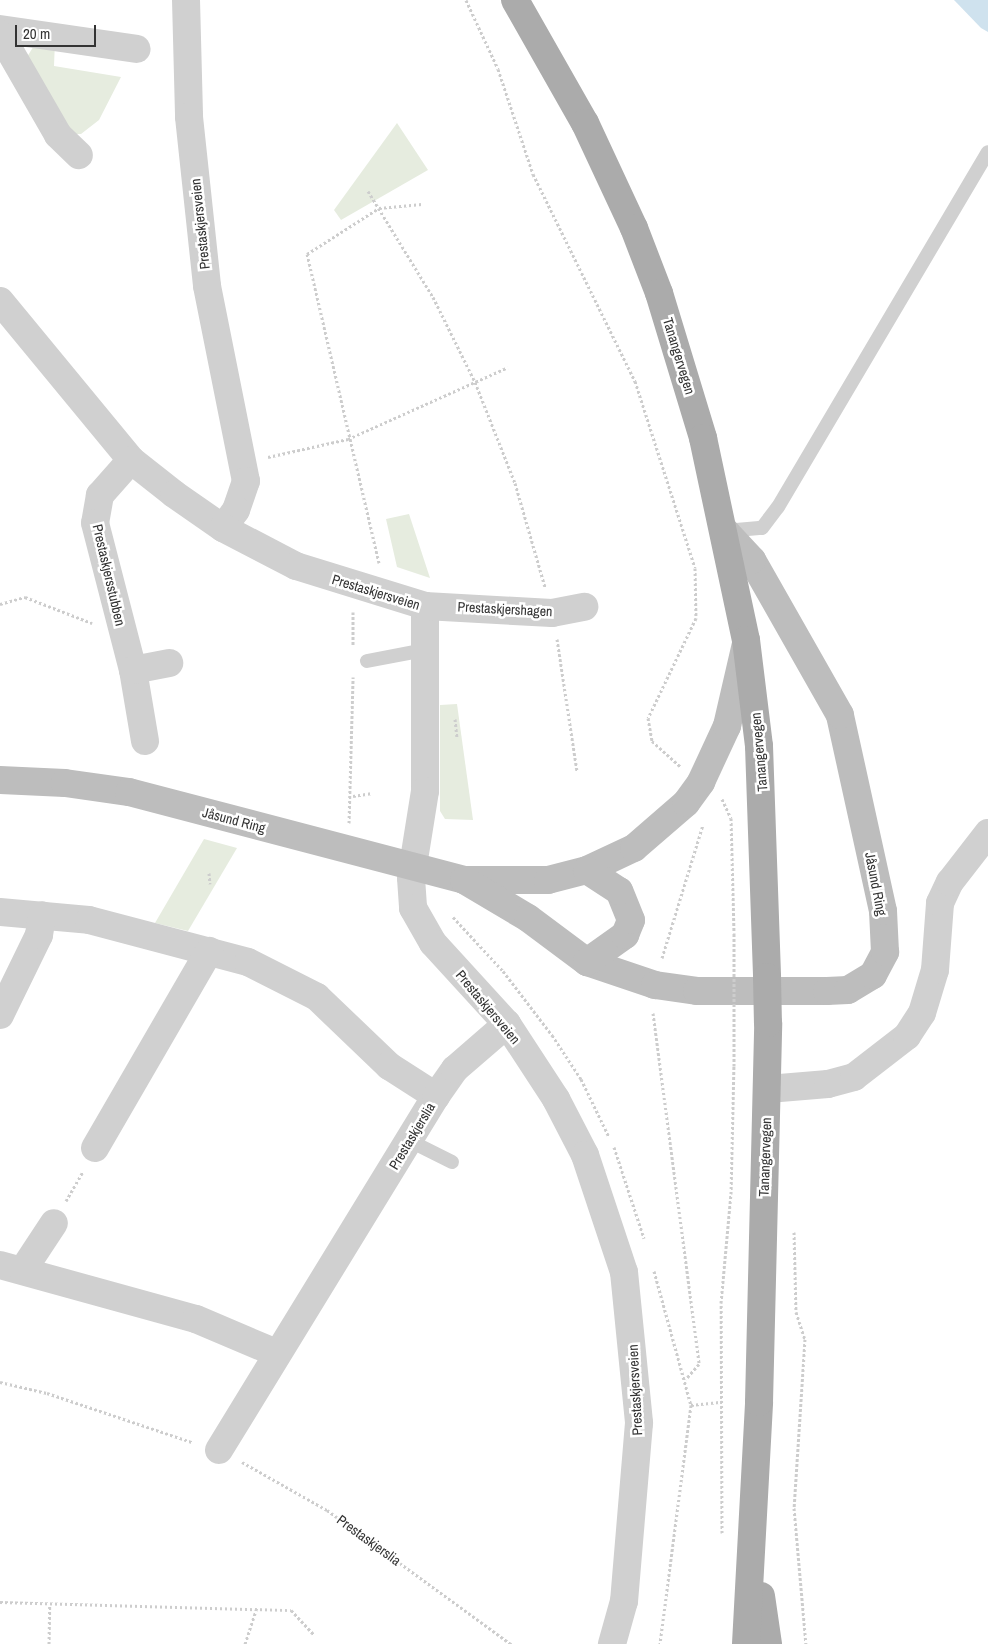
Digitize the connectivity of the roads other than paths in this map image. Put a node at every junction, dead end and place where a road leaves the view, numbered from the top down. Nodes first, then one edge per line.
1 (186, 0) edge
2 (515, 0) edge
3 (0, 29) edge
4 (0, 34) edge
5 (137, 49) dead end
6 (988, 152) edge
7 (79, 155) dead end
8 (2, 307) edge
9 (131, 460) junction
10 (224, 528) junction
11 (725, 531) junction
12 (425, 606) junction
13 (584, 607) dead end
14 (746, 640) junction
15 (424, 650) junction
16 (367, 661) dead end
17 (169, 663) dead end
18 (133, 670) junction
19 (145, 740) dead end
20 (0, 780) edge
21 (988, 833) edge
22 (414, 868) junction
23 (587, 870) junction
24 (464, 880) junction
25 (0, 912) edge
26 (42, 915) junction
27 (209, 951) junction
28 (586, 962) junction
29 (0, 1015) edge
30 (507, 1024) junction
31 (768, 1089) junction
32 (436, 1096) junction
33 (410, 1141) junction
34 (95, 1148) road end
35 (452, 1162) dead end
36 (54, 1223) road end
37 (12, 1268) edge
38 (276, 1353) junction
39 (219, 1450) road end
40 (754, 1550) junction
41 (612, 1644) edge
42 (746, 1644) edge
43 (768, 1644) edge

1 - 10 street, Prestaskjersveien
2 - 11 main road, Tanangervegen
3 - 5 street
4 - 7 street
6 - 11 lane
8 - 9 street, Prestaskjersveien
9 - 10 street, Prestaskjersveien
9 - 18 street, Prestaskjersstubben
10 - 12 street, Prestaskjersveien
11 - 14 main road, Tanangervegen
11 - 28 main road, Jåsund Ring
12 - 13 street, Prestaskjershagen
12 - 15 street, Prestaskjersveien
14 - 23 main road, Jåsund Ring
14 - 31 main road, Tanangervegen, bridge
15 - 16 lane
15 - 22 street, Prestaskjersveien
17 - 18 street
18 - 19 street, Prestaskjersstubben
20 - 22 main road, Jåsund Ring
21 - 31 street
22 - 24 main road, Jåsund Ring
22 - 30 street, Prestaskjersveien
23 - 24 main road, Jåsund Ring
23 - 28 main road
24 - 28 main road, Jåsund Ring
25 - 26 street, Prestaskjerslia
26 - 27 street, Prestaskjerslia
26 - 29 street
27 - 32 street, Prestaskjerslia
27 - 34 street
30 - 32 street, Prestaskjerslia
30 - 41 street, Prestaskjersveien
31 - 40 main road, Tanangervegen
32 - 33 street, Prestaskjerslia
33 - 35 lane
33 - 38 street, Prestaskjerslia
36 - 37 street
37 - 38 street
38 - 39 street, Prestaskjerslia
40 - 42 main road, Tanangervegen
40 - 43 main road, Tanangervegen

